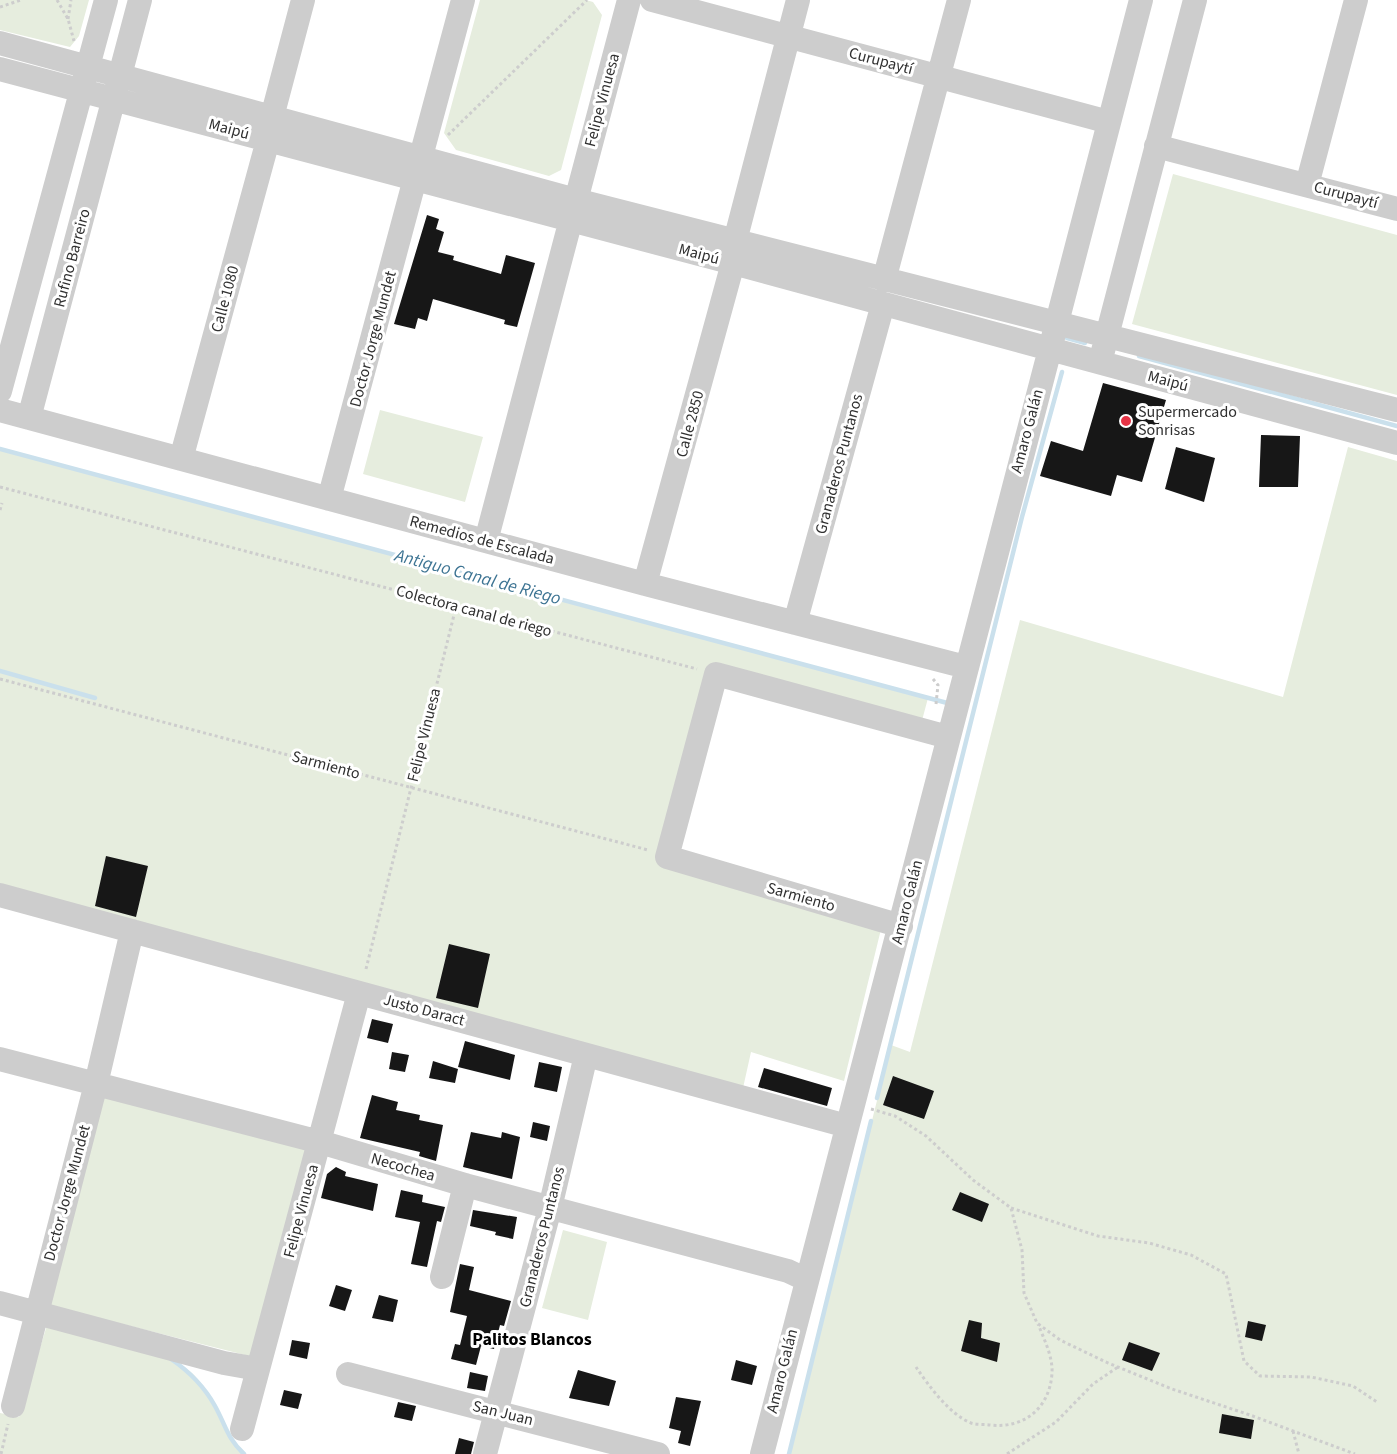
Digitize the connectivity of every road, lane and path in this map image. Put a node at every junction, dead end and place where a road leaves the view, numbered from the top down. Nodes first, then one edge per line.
1 (21, 0) edge
2 (57, 0) edge
3 (71, 0) edge
4 (106, 0) edge
5 (140, 0) edge
6 (303, 0) edge
7 (463, 0) edge
8 (587, 0) edge
9 (629, 0) edge
10 (652, 0) edge
11 (798, 0) edge
12 (959, 0) edge
13 (1141, 0) edge
14 (1195, 0) edge
15 (1356, 0) edge
16 (0, 7) edge
17 (68, 19) junction
18 (789, 37) junction
19 (74, 42) dead end
20 (0, 44) edge
21 (88, 67) junction
22 (0, 69) edge
23 (939, 76) junction
24 (117, 88) junction
25 (82, 91) junction
26 (1109, 122) junction
27 (270, 128) junction
28 (446, 137) dead end
29 (1156, 146) junction
30 (418, 168) junction
31 (1307, 185) junction
32 (1397, 209) edge
33 (573, 210) junction
34 (734, 252) junction
35 (884, 280) junction
36 (883, 304) junction
37 (1057, 323) junction
38 (1106, 335) junction
39 (1049, 348) junction
40 (1100, 362) junction
41 (0, 391) edge
42 (0, 410) edge
43 (1397, 411) edge
44 (28, 418) junction
45 (1397, 443) edge
46 (181, 459) junction
47 (0, 487) edge
48 (329, 499) junction
49 (2, 503) dead end
50 (0, 510) edge
51 (486, 541) junction
52 (645, 584) junction
53 (456, 606) junction
54 (795, 623) junction
55 (966, 667) junction
56 (717, 674) junction
57 (0, 679) edge
58 (948, 736) junction
59 (411, 788) junction
60 (660, 854) junction
61 (0, 895) edge
62 (901, 926) junction
63 (132, 931) junction
64 (366, 969) dead end
65 (359, 993) junction
66 (586, 1055) junction
67 (0, 1059) edge
68 (96, 1084) junction
69 (850, 1115) junction
70 (320, 1142) junction
71 (465, 1185) junction
72 (550, 1208) junction
73 (1011, 1208) junction
74 (442, 1277) dead end
75 (805, 1279) junction
76 (0, 1303) edge
77 (35, 1312) junction
78 (1037, 1323) junction
79 (916, 1367) dead end
80 (1118, 1367) junction
81 (258, 1369) junction
82 (348, 1374) dead end
83 (1377, 1402) dead end
84 (12, 1406) joint
85 (496, 1411) junction
86 (242, 1429) dead end
87 (1293, 1431) junction
88 (1, 1454) edge
89 (485, 1454) edge
90 (658, 1454) edge
91 (762, 1454) edge
92 (1007, 1454) edge
93 (1299, 1454) edge
94 (1354, 1454) edge

1 - 16 path
2 - 17 path
3 - 17 path
4 - 21 street
5 - 24 street, Rufino Barreiro
6 - 27 street, Calle 1080
7 - 30 street, Doctor Jorge Mundet
8 - 28 path
9 - 33 street, Felipe Vinuesa
10 - 18 street, Curupaytí
11 - 18 street, Calle 2850
12 - 23 street
13 - 26 street
14 - 29 street
15 - 31 street
17 - 19 path
18 - 23 street, Curupaytí
18 - 34 street, Calle 2850
20 - 21 street, Maipú
21 - 24 street, Maipú
21 - 25 street, Rufino Barreiro
22 - 25 street, Maipú
23 - 26 street, Curupaytí
23 - 35 street
24 - 25 street, Maipú
24 - 27 street, Maipú
24 - 44 street, Rufino Barreiro
25 - 41 street, Rufino Barreiro
26 - 37 street
27 - 30 street, Maipú
27 - 46 street, Calle 1080
29 - 31 street, Curupaytí
29 - 38 street
30 - 33 street, Maipú
30 - 48 street, Doctor Jorge Mundet
31 - 32 street, Curupaytí
33 - 34 street, Maipú
33 - 51 street, Felipe Vinuesa
34 - 35 street, Maipú
34 - 36 street, Maipú
34 - 52 street, Calle 2850
35 - 37 street, Maipú
36 - 39 street, Maipú
36 - 54 street, Granaderos Puntanos
37 - 38 street, Maipú
37 - 39 street, Amaro Galán
38 - 40 street
38 - 43 street, Maipú
39 - 40 street, Maipú
39 - 55 street, Amaro Galán
40 - 45 street, Maipú
42 - 44 street, Remedios de Escalada
44 - 46 street, Remedios de Escalada
46 - 48 street, Remedios de Escalada
47 - 53 path, Colectora canal de riego
48 - 51 street, Remedios de Escalada
49 - 50 path
51 - 52 street, Remedios de Escalada
52 - 54 street, Remedios de Escalada
53 - 56 path, Colectora canal de riego
53 - 59 path, Felipe Vinuesa
54 - 55 street, Remedios de Escalada
55 - 58 street, Amaro Galán
56 - 58 street
56 - 60 street
57 - 59 path, Sarmiento
58 - 62 street, Amaro Galán
59 - 60 path, Sarmiento
59 - 64 path, Felipe Vinuesa
60 - 62 street, Sarmiento
61 - 63 street, Justo Daract
62 - 69 street, Amaro Galán
63 - 65 street, Justo Daract
63 - 68 street, Doctor Jorge Mundet
65 - 66 street, Justo Daract
65 - 70 street, Felipe Vinuesa
66 - 69 street, Justo Daract
66 - 72 street, Granaderos Puntanos
67 - 68 street, Necochea
68 - 70 street, Necochea
68 - 77 street, Doctor Jorge Mundet
69 - 73 path
69 - 75 street, Amaro Galán
70 - 71 street, Necochea
70 - 81 street, Felipe Vinuesa
71 - 72 street, Necochea
71 - 74 street
72 - 75 street, Necochea
72 - 85 street, Granaderos Puntanos
73 - 78 path
73 - 83 path
75 - 91 street, Amaro Galán
76 - 77 street
77 - 81 street
77 - 84 street, Doctor Jorge Mundet
78 - 79 path
78 - 80 path
80 - 87 path
80 - 92 path
81 - 86 street, Felipe Vinuesa
82 - 85 street, San Juan
84 - 88 path
85 - 89 street, Granaderos Puntanos
85 - 90 street, San Juan
87 - 93 path
87 - 94 path

